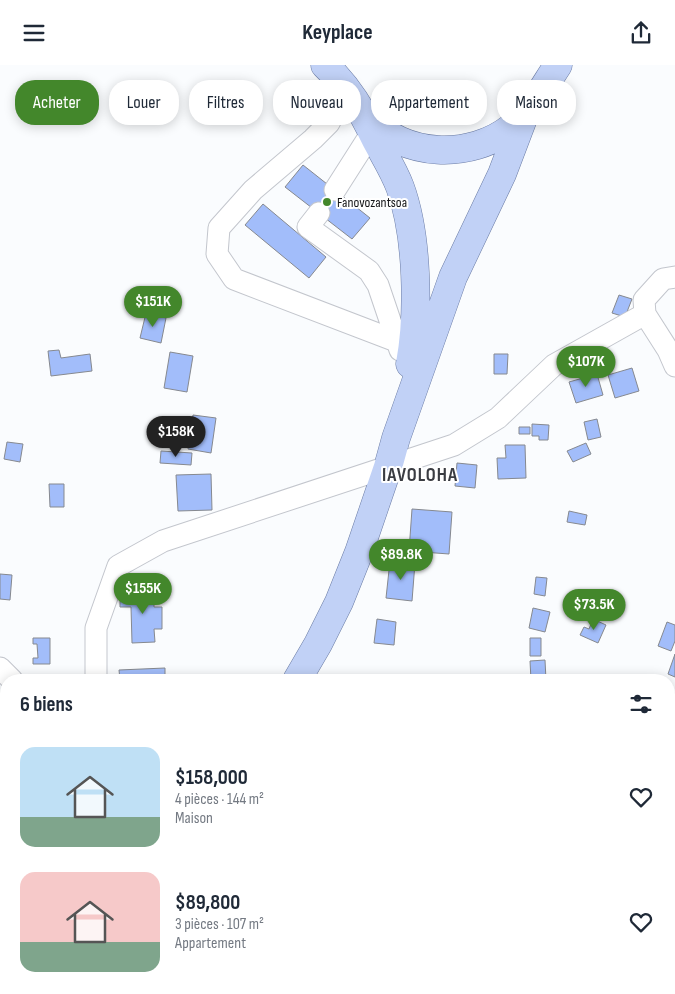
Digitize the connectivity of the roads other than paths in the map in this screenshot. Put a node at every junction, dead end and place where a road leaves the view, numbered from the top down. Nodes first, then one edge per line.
1 (548, 65) edge
2 (558, 65) edge
3 (544, 80) edge
4 (548, 80) edge
5 (361, 107) edge
6 (361, 113) edge
7 (326, 125) edge
8 (511, 125) edge
9 (523, 125) edge
10 (372, 132) junction
11 (335, 190) dead end
12 (319, 213) dead end
13 (675, 277) edge
14 (645, 314) junction
15 (396, 341) junction
16 (675, 366) edge
17 (409, 371) junction
18 (396, 438) junction
19 (388, 467) junction
20 (96, 674) edge
21 (300, 674) edge

1 - 3 main road
2 - 4 main road
5 - 8 main road
6 - 10 main road
7 - 15 street
9 - 18 main road
10 - 11 street
10 - 17 main road
12 - 15 street
13 - 14 street
14 - 16 street
14 - 19 street
15 - 17 street
17 - 18 main road
18 - 19 main road
19 - 20 street
19 - 21 main road

